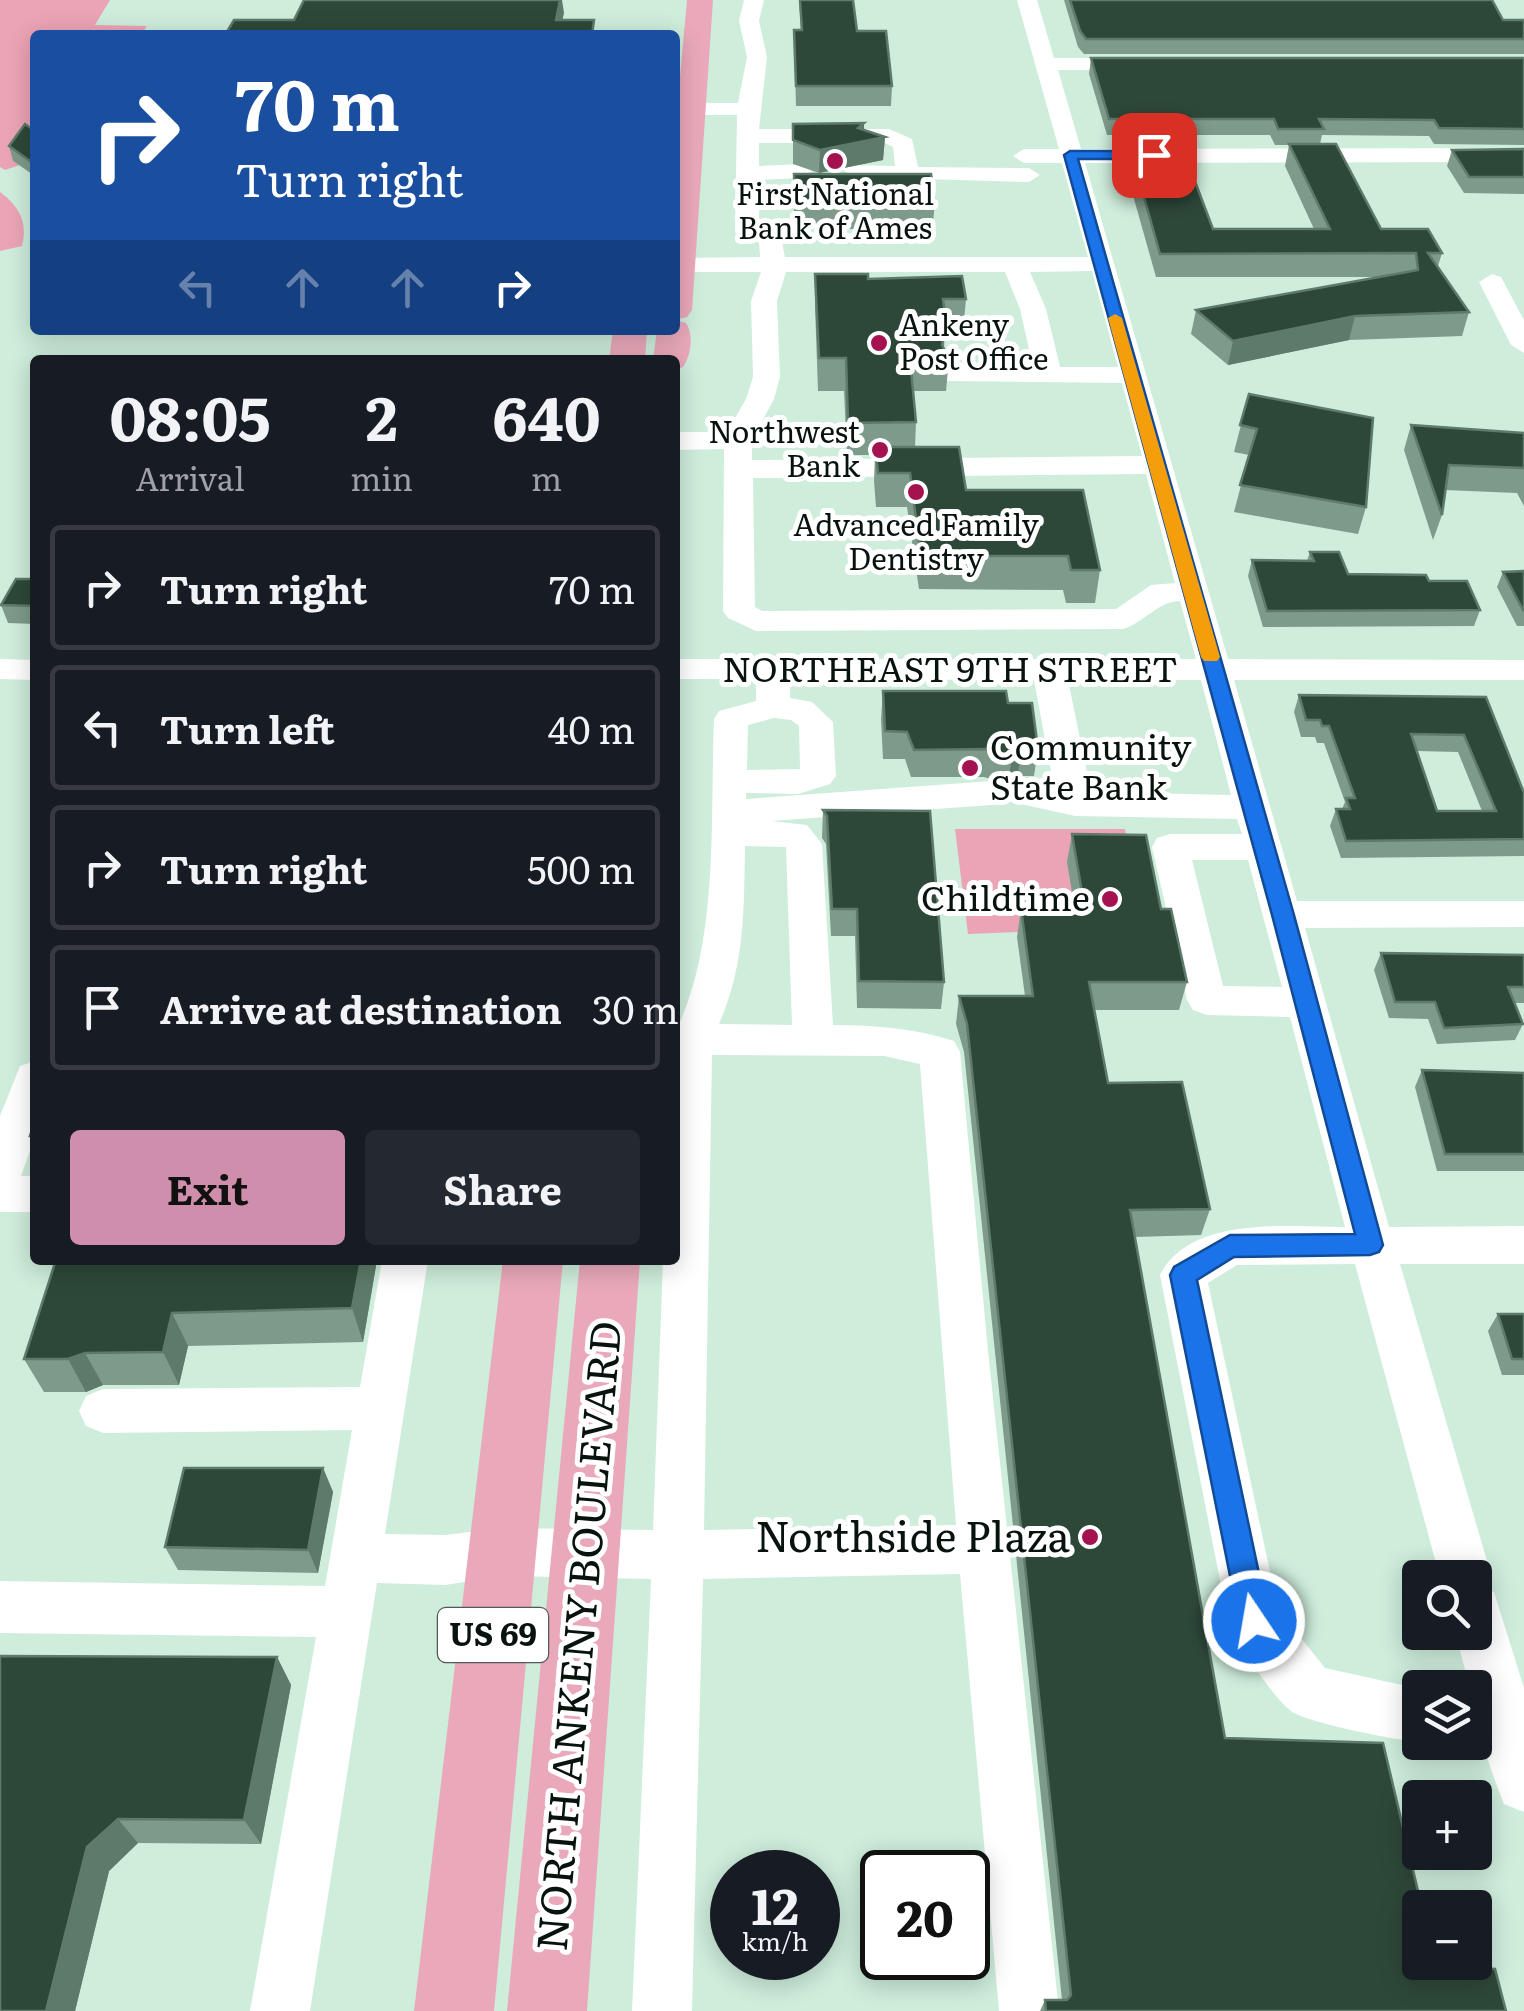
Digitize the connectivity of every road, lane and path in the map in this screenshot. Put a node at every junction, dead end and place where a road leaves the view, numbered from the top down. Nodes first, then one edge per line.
1 (700, 0) edge
2 (754, 0) edge
3 (1027, 0) edge
4 (1046, 64) junction
5 (1176, 64) edge
6 (684, 109) edge
7 (748, 109) junction
8 (747, 136) junction
9 (1070, 155) junction
10 (1524, 155) edge
11 (746, 174) junction
12 (907, 174) junction
13 (680, 199) edge
14 (1100, 264) junction
15 (680, 266) edge
16 (1016, 273) junction
17 (772, 274) junction
18 (1492, 282) dead end
19 (1524, 345) edge
20 (1048, 374) junction
21 (956, 375) dead end
22 (1131, 375) junction
23 (680, 442) edge
24 (739, 455) junction
25 (1157, 465) junction
26 (1192, 592) junction
27 (872, 621) junction
28 (0, 670) edge
29 (30, 670) edge
30 (680, 670) edge
31 (873, 670) junction
32 (1048, 670) junction
33 (1214, 670) junction
34 (1524, 670) edge
35 (773, 688) junction
36 (1076, 804) junction
37 (1252, 807) junction
38 (729, 809) junction
39 (1264, 847) junction
40 (1524, 914) edge
41 (1283, 915) junction
42 (1306, 1004) junction
43 (684, 1039) edge
44 (813, 1040) junction
45 (30, 1091) edge
46 (0, 1175) edge
47 (0, 1194) edge
48 (30, 1194) edge
49 (1370, 1245) junction
50 (1524, 1245) edge
51 (404, 1265) edge
52 (532, 1265) edge
53 (610, 1265) edge
54 (379, 1408) junction
55 (103, 1411) dead end
56 (983, 1549) junction
57 (502, 1552) junction
58 (586, 1554) junction
59 (678, 1555) junction
60 (353, 1558) junction
61 (1461, 1560) edge
62 (0, 1608) edge
63 (344, 1612) junction
64 (1484, 1650) edge
65 (1402, 1712) edge
66 (1503, 1728) edge
67 (1524, 1784) edge
68 (280, 2011) edge
69 (454, 2011) edge
70 (548, 2011) edge
71 (662, 2011) edge
72 (1028, 2011) edge

1 - 6 main road
2 - 7 street
3 - 4 street
4 - 5 street
4 - 9 street
6 - 7 street
6 - 13 main road
7 - 8 street
8 - 11 street
8 - 12 street
9 - 10 street
9 - 12 street
9 - 14 street
11 - 12 street
11 - 17 street
14 - 16 street
14 - 22 street
15 - 17 street
16 - 17 street
16 - 20 street
17 - 24 street
18 - 19 street
20 - 21 street
20 - 22 street
22 - 25 street
23 - 24 street
24 - 25 street
24 - 27 street
25 - 26 street
26 - 27 street
26 - 33 street
27 - 31 street
28 - 29 street
30 - 35 street, NORTHEAST 9TH STREET
31 - 32 street, NORTHEAST 9TH STREET
31 - 35 street, NORTHEAST 9TH STREET
32 - 33 street, NORTHEAST 9TH STREET
32 - 36 street
33 - 34 street, NORTHEAST 9TH STREET
33 - 37 street
35 - 38 street
35 - 38 street
36 - 37 street
36 - 38 street
37 - 39 street
38 - 43 street
38 - 44 street
39 - 41 street
39 - 42 street
40 - 41 street
41 - 42 street
42 - 49 street
43 - 44 street
43 - 59 street
44 - 56 street
45 - 46 street
47 - 48 street
49 - 50 street
49 - 61 street
49 - 65 street
51 - 54 street
52 - 57 main road, US 69
53 - 58 main road, NORTH ANKENY BOULEVARD / US 69
54 - 55 street
54 - 60 street
56 - 59 street
56 - 72 street
57 - 58 street
57 - 60 street
57 - 69 main road, US 69
58 - 59 street
58 - 70 main road, NORTH ANKENY BOULEVARD / US 69
59 - 71 street
60 - 63 street
62 - 63 street
63 - 68 street
64 - 66 street
66 - 67 street

